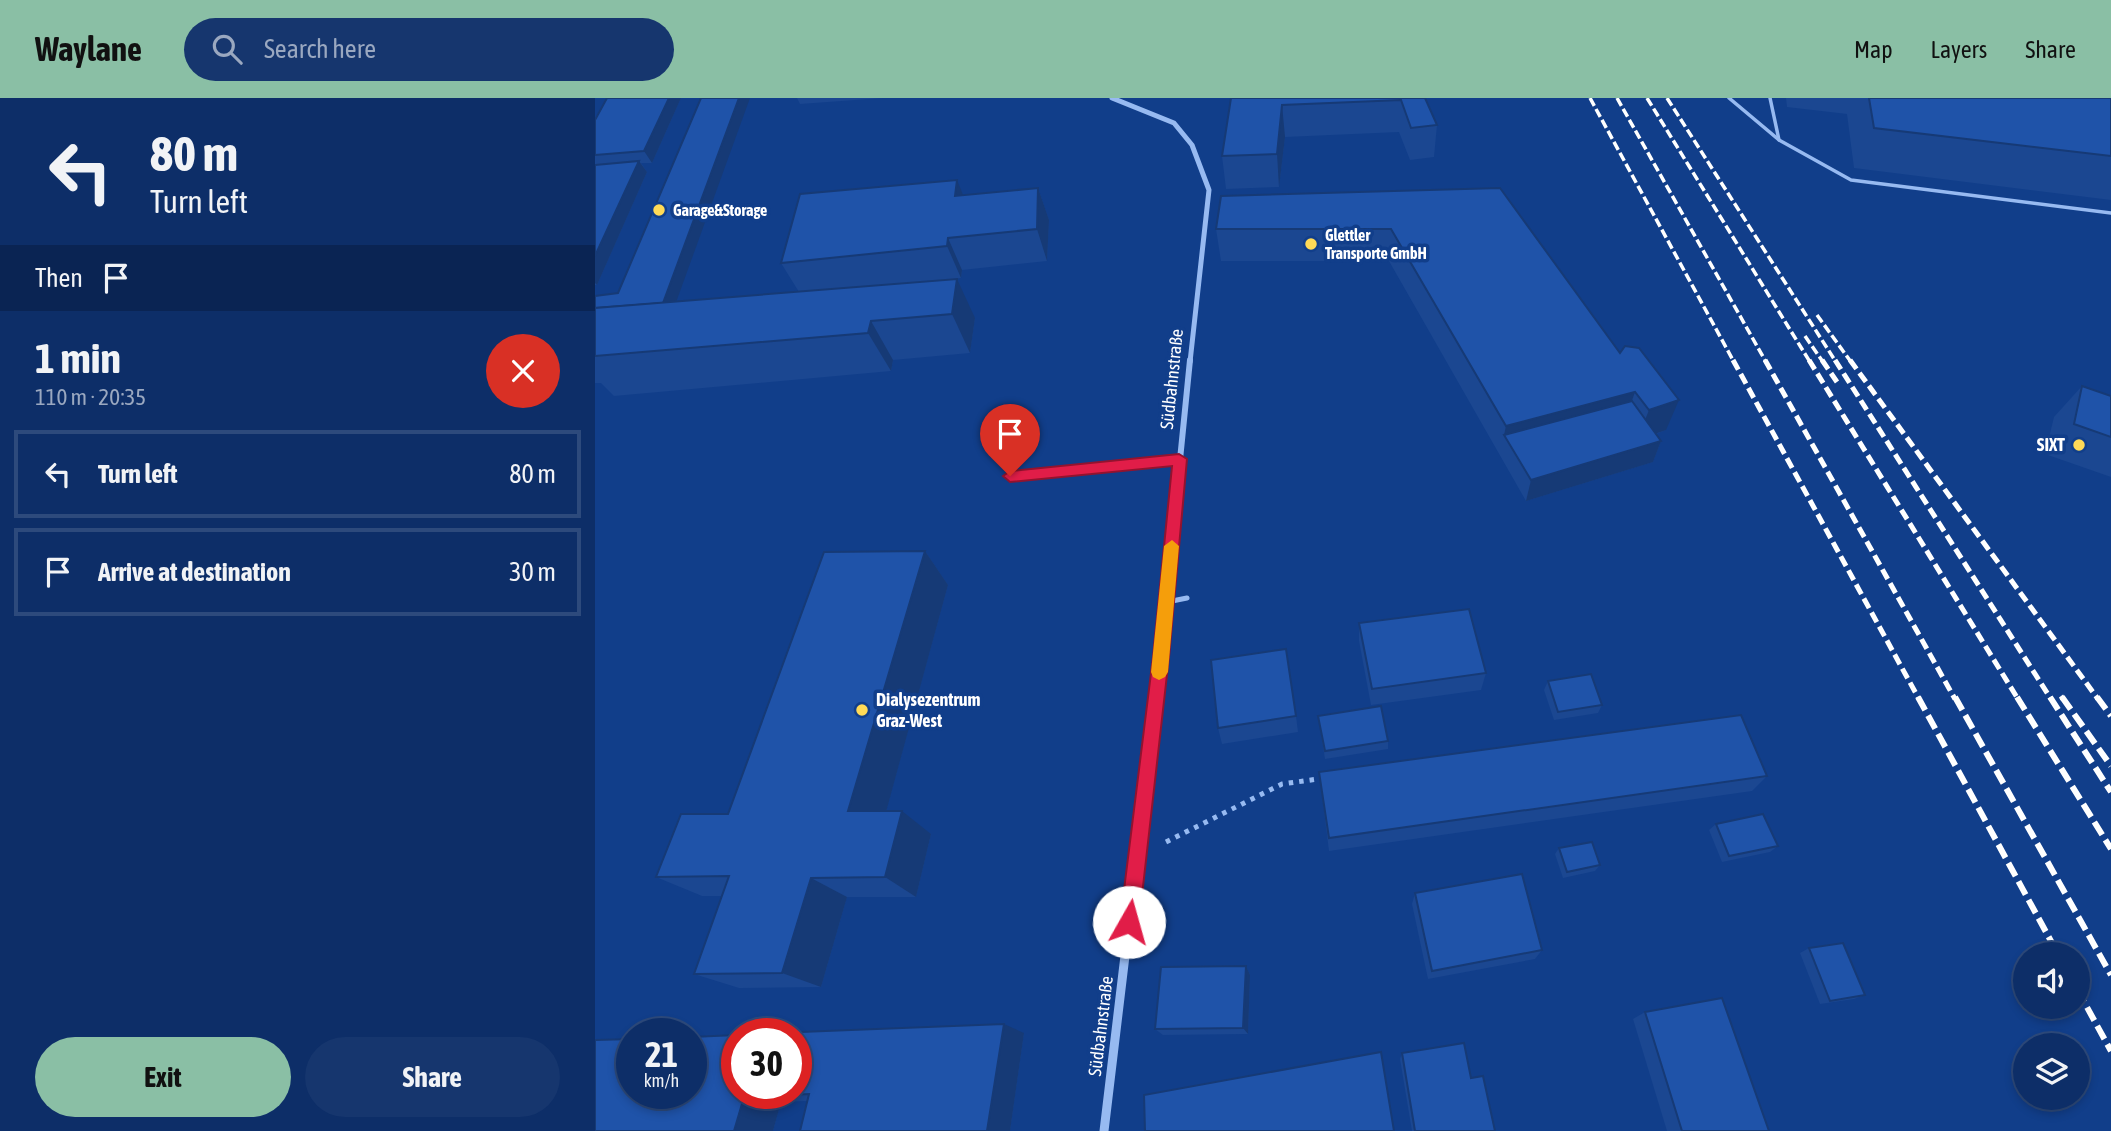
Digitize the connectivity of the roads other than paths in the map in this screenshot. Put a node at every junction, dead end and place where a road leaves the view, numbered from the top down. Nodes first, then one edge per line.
1 (1112, 98) edge
2 (1729, 98) edge
3 (1770, 98) edge
4 (1779, 140) junction
5 (2111, 213) edge
6 (1179, 459) junction
7 (1010, 476) dead end
8 (1187, 598) dead end
9 (1167, 601) junction
10 (1104, 1131) edge

1 - 6 street, Südbahnstraße
2 - 4 lane
3 - 4 lane
4 - 5 lane
6 - 7 lane
6 - 9 street, Südbahnstraße
8 - 9 lane
9 - 10 street, Südbahnstraße

